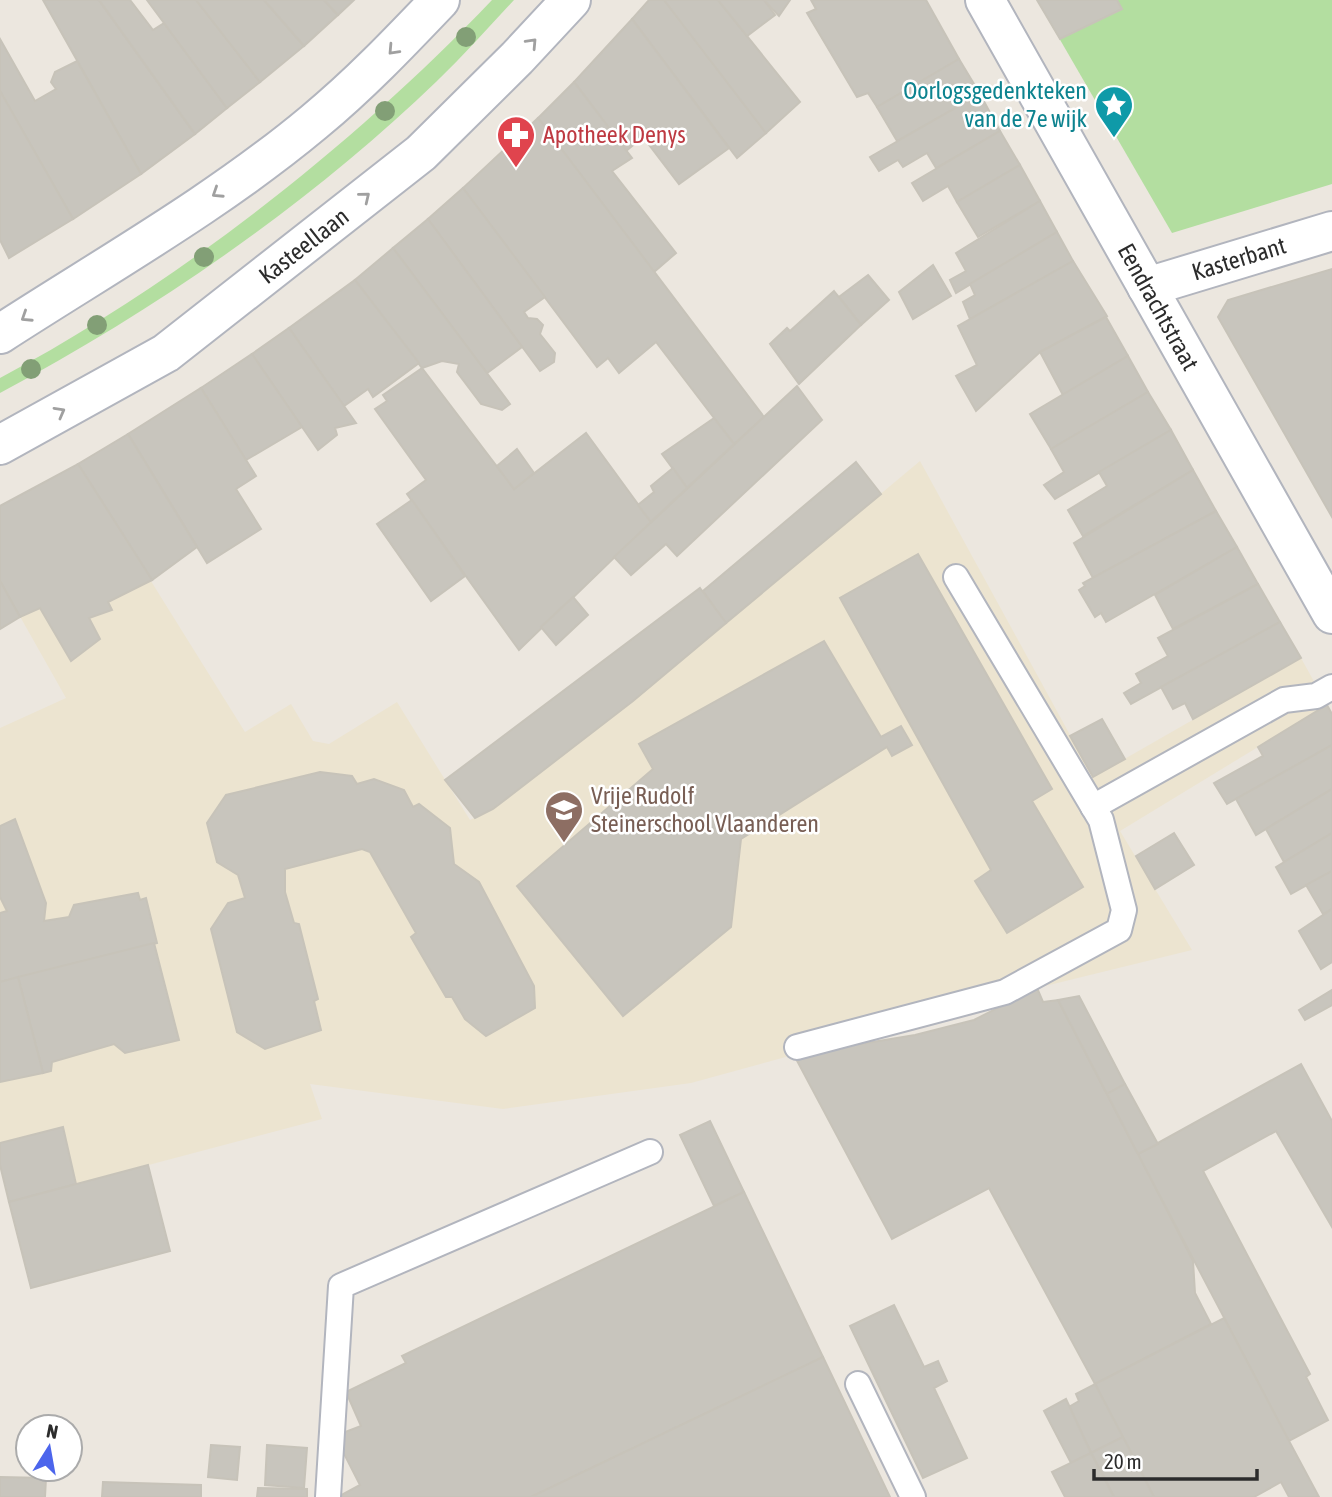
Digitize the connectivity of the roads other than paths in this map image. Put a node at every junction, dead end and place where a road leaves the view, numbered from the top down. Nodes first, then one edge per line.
1 (440, 0) edge
2 (571, 0) edge
3 (985, 0) edge
4 (1332, 231) edge
5 (1147, 287) junction
6 (0, 334) edge
7 (0, 445) edge
8 (956, 577) dead end
9 (1332, 614) edge
10 (1332, 687) edge
11 (1093, 807) junction
12 (797, 1047) dead end
13 (650, 1152) dead end
14 (858, 1384) dead end
15 (328, 1497) edge
16 (913, 1497) edge

1 -> 6 street
7 -> 2 street, Kasteellaan
3 - 5 street, Eendrachtstraat
4 - 5 street, Kasterbant
5 - 9 street, Eendrachtstraat
8 - 11 lane
10 - 11 lane
11 - 12 lane
13 - 15 lane
14 - 16 lane

